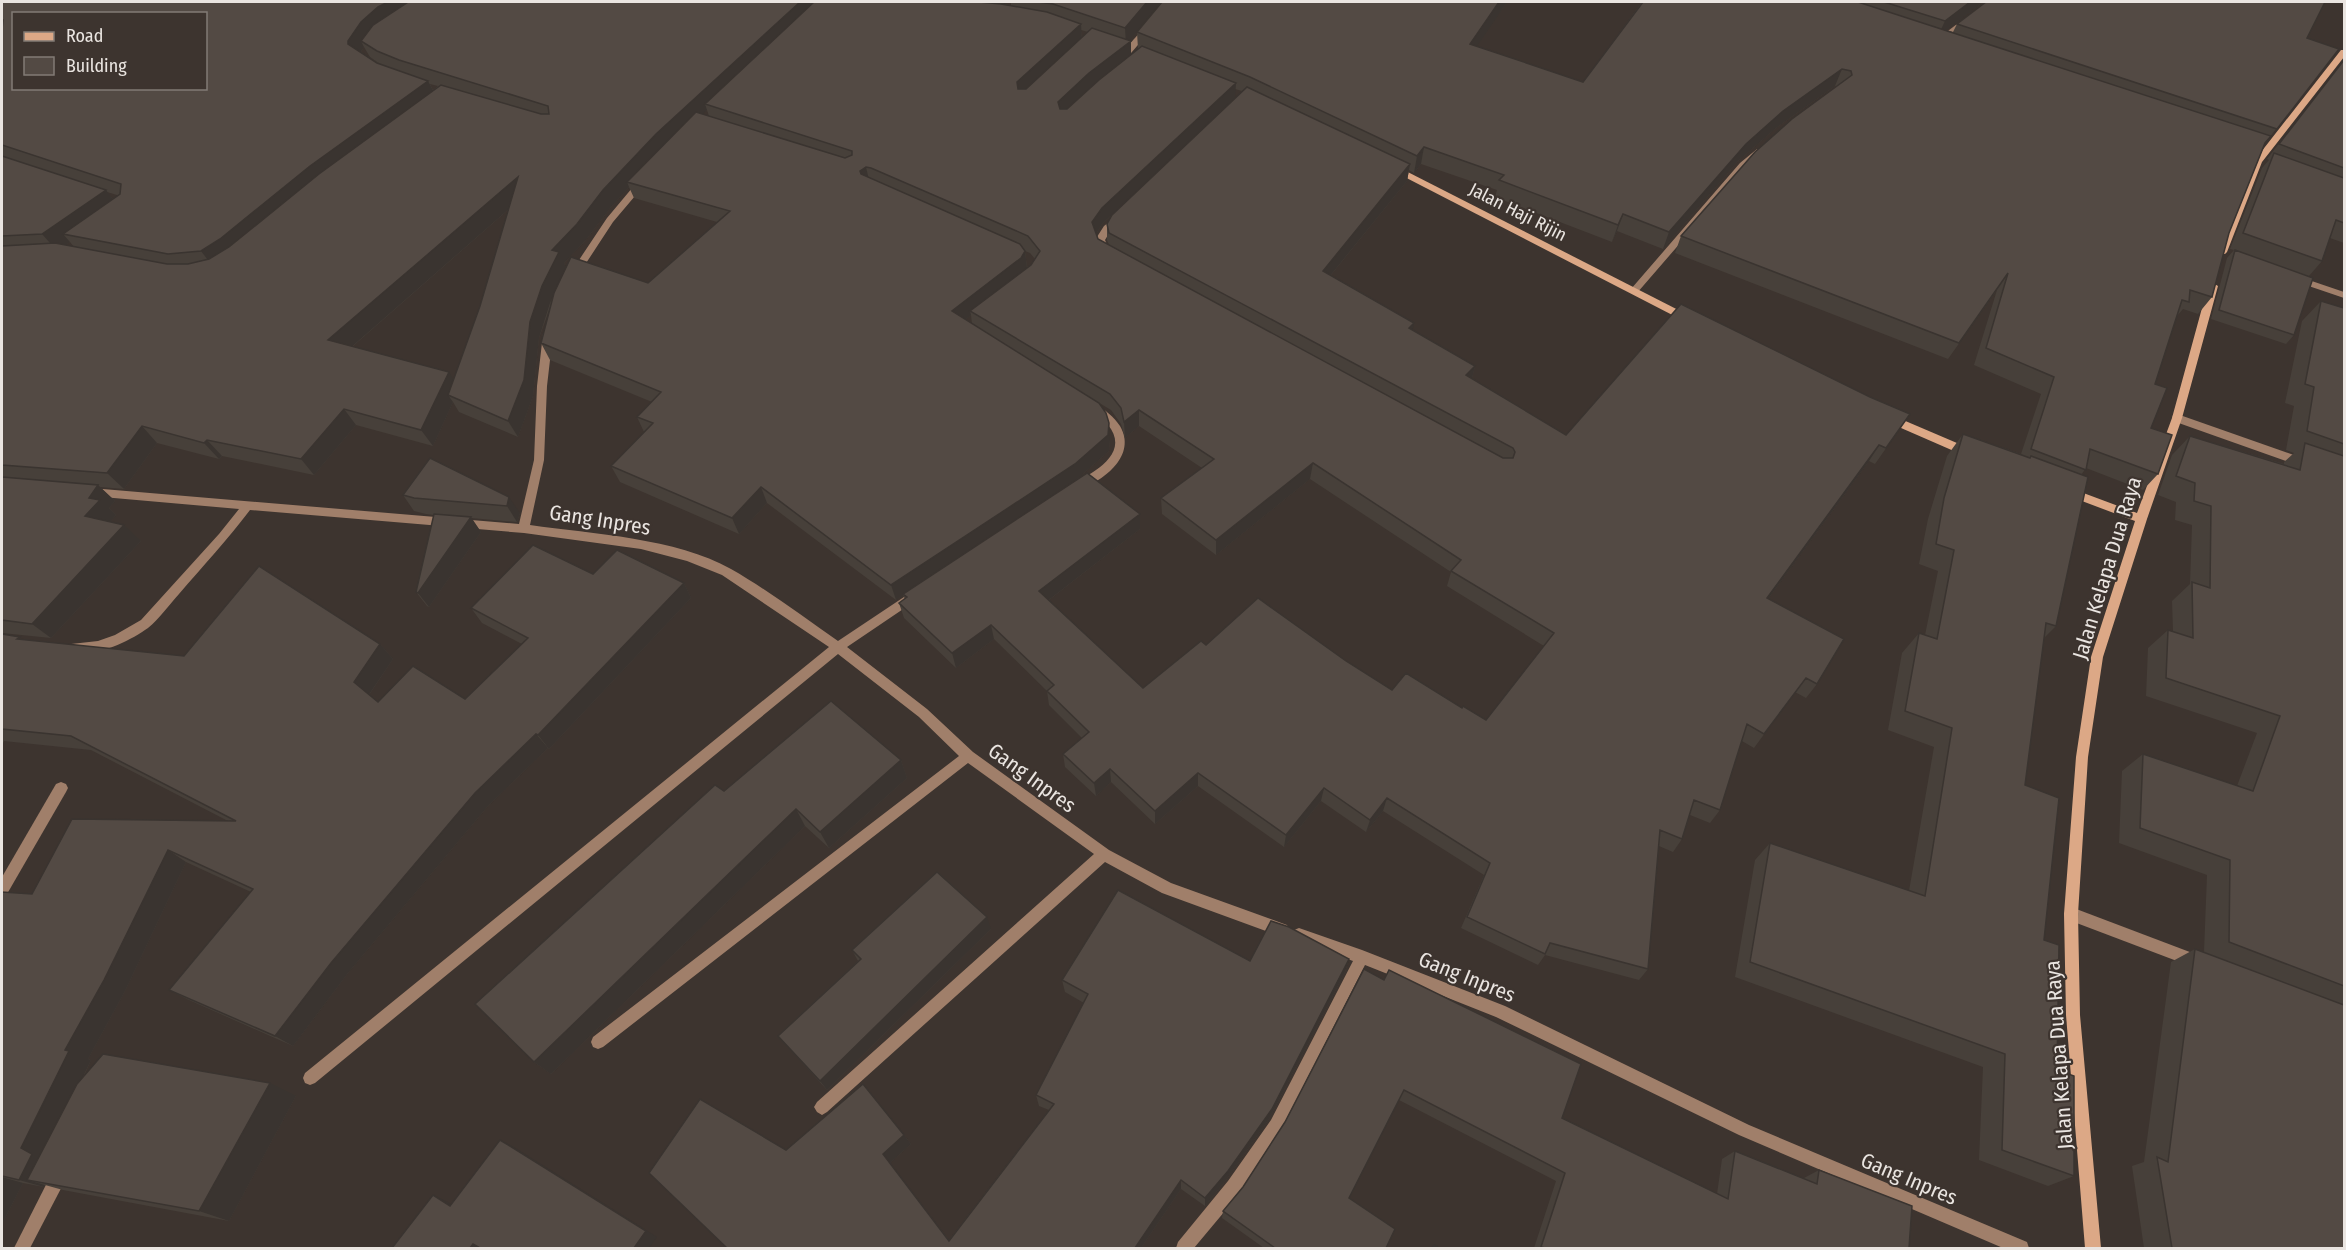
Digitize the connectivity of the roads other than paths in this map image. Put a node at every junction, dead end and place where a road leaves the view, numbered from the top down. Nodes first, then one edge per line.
1 (1990, 2) edge
2 (1151, 25) edge
3 (1927, 40) edge
4 (1938, 43) junction
5 (1949, 46) edge
6 (1123, 50) joint
7 (1142, 57) edge
8 (2343, 57) edge
9 (1765, 145) edge
10 (1389, 165) edge
11 (647, 176) edge
12 (1124, 212) edge
13 (1114, 259) edge
14 (2287, 275) edge
15 (568, 283) edge
16 (1634, 291) junction
17 (2344, 295) edge
18 (553, 320) edge
19 (1695, 322) edge
20 (1086, 403) edge
21 (1876, 412) edge
22 (2177, 418) junction
23 (1982, 458) edge
24 (2311, 466) edge
25 (2056, 487) edge
26 (75, 491) edge
27 (1065, 494) edge
28 (248, 505) junction
29 (2141, 519) junction
30 (524, 529) junction
31 (922, 590) edge
32 (59, 647) edge
33 (838, 647) junction
34 (968, 756) junction
35 (61, 788) dead end
36 (1104, 854) junction
37 (2, 889) edge
38 (2071, 914) junction
39 (1362, 957) junction
40 (2213, 968) edge
41 (598, 1042) dead end
42 (310, 1078) dead end
43 (822, 1107) dead end
44 (67, 1162) edge
45 (22, 1248) edge
46 (1184, 1248) edge
47 (2021, 1248) edge
48 (2093, 1248) edge

1 - 4 street
2 - 6 street
3 - 4 street
4 - 5 street
6 - 7 main road
8 - 22 main road, Jalan Kelapa Dua Raya
9 - 16 street
10 - 16 main road, Jalan Haji Rijin
11 - 15 street
12 - 13 street
14 - 17 street
16 - 19 main road, Jalan Haji Rijin
18 - 30 street
20 - 27 street
21 - 23 main road
22 - 24 street
22 - 29 main road, Jalan Kelapa Dua Raya
25 - 29 main road
26 - 28 street, Gang Inpres
28 - 30 street, Gang Inpres
28 - 32 street
29 - 38 main road, Jalan Kelapa Dua Raya
30 - 33 street, Gang Inpres
31 - 33 street
33 - 34 street, Gang Inpres
33 - 42 street
34 - 36 street, Gang Inpres
34 - 41 street
35 - 37 street
36 - 39 street, Gang Inpres
36 - 43 street
38 - 40 street
38 - 48 main road, Jalan Kelapa Dua Raya
39 - 46 street
39 - 47 street, Gang Inpres
44 - 45 street

